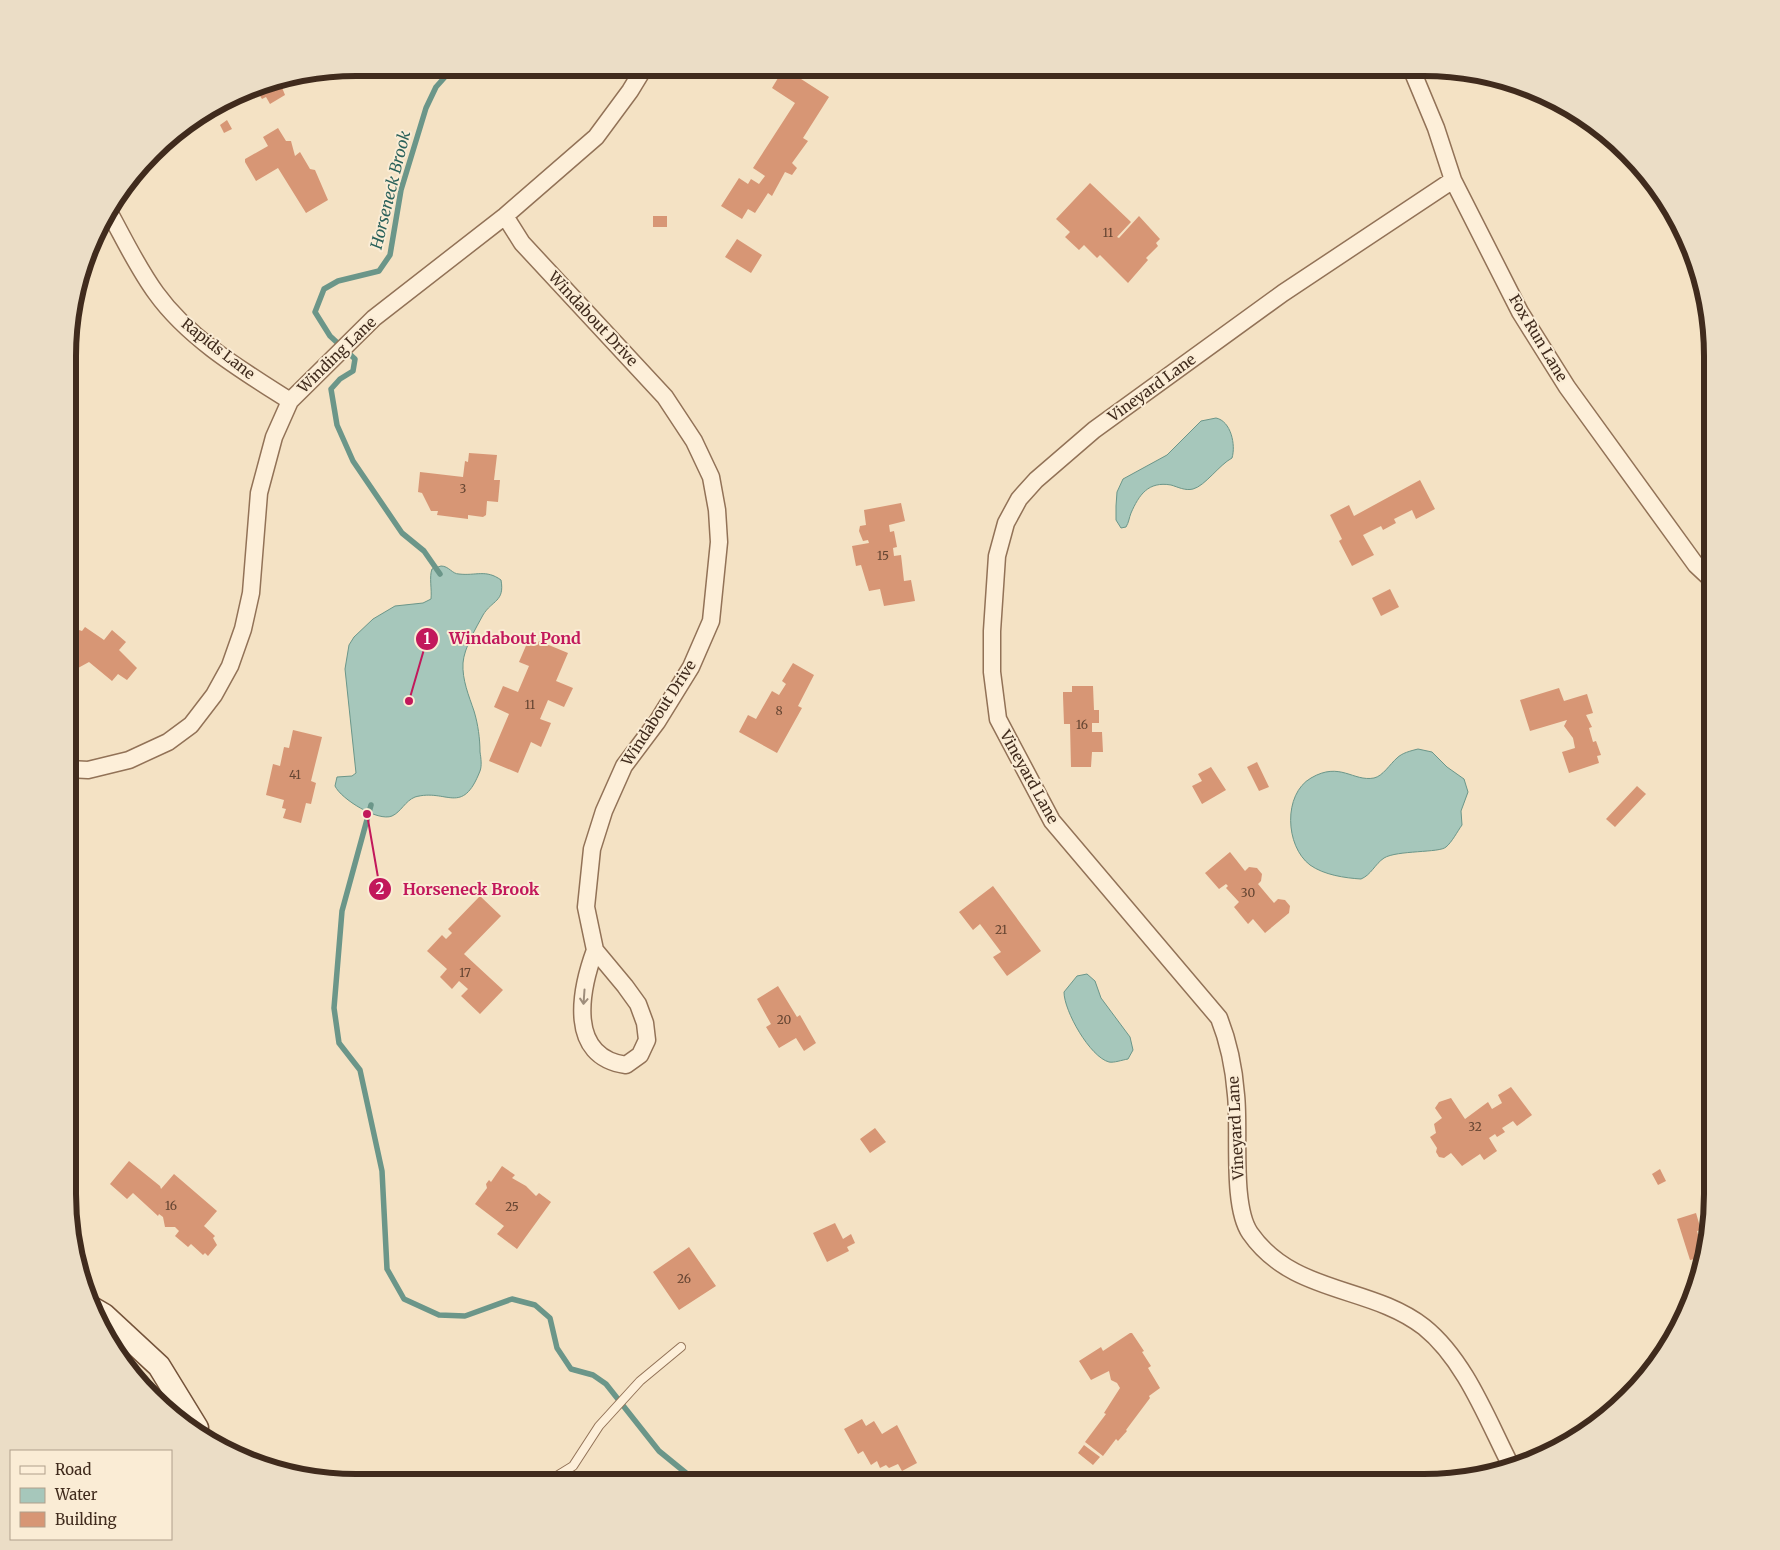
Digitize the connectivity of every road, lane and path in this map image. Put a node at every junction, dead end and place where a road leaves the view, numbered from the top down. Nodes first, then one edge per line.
1 (639, 76) edge
2 (1414, 76) edge
3 (1452, 180) junction
4 (505, 216) junction
5 (113, 218) edge
6 (290, 401) junction
7 (1704, 571) edge
8 (76, 769) edge
9 (596, 950) junction
10 (104, 1315) edge
11 (681, 1347) dead end
12 (193, 1422) edge
13 (1508, 1461) edge
14 (560, 1474) edge

1 - 4 street, Winding Lane
2 - 3 street, Fox Run Lane
3 - 7 street, Fox Run Lane
3 - 13 street, Vineyard Lane
4 - 6 street, Winding Lane
4 - 9 street, Windabout Drive
5 - 6 street, Rapids Lane
6 - 8 street, Winding Lane
9 -> 9 street, Windabout Drive
10 - 12 street
11 - 14 lane

